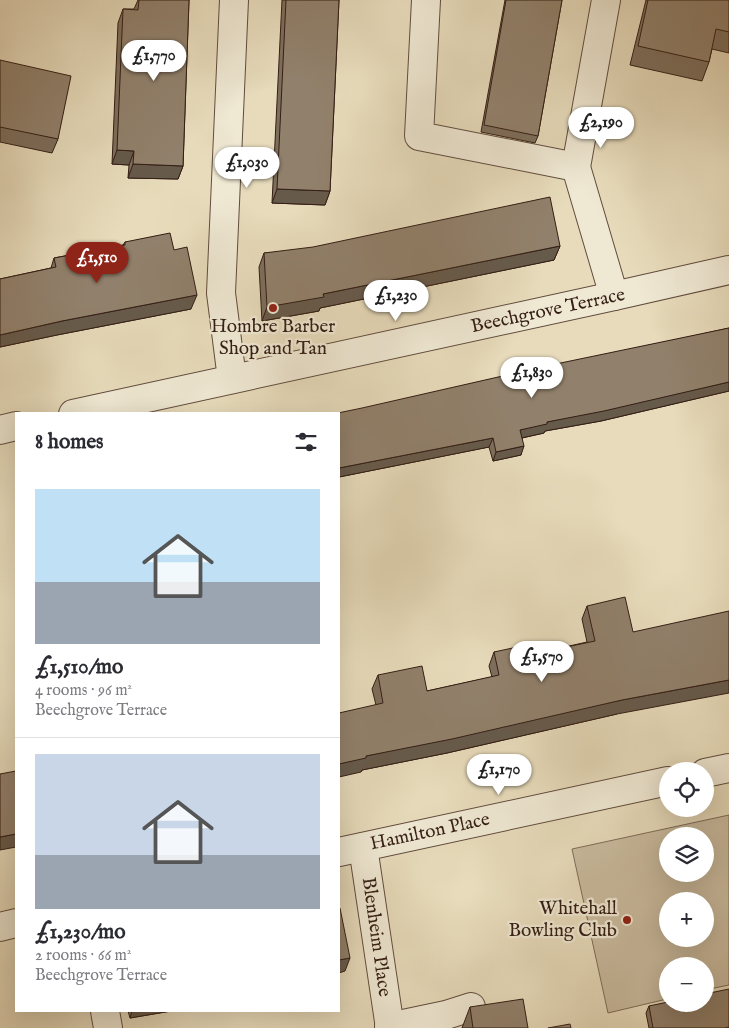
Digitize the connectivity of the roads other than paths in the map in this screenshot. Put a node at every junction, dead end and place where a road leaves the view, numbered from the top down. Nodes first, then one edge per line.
1 (234, 0) edge
2 (426, 0) edge
3 (606, 0) edge
4 (576, 167) junction
5 (729, 270) edge
6 (614, 296) junction
7 (232, 378) junction
8 (82, 412) edge
9 (15, 426) edge
10 (0, 430) edge
11 (729, 768) edge
12 (714, 771) edge
13 (659, 783) edge
14 (351, 850) edge
15 (15, 923) edge
16 (0, 926) edge
17 (471, 1007) edge
18 (105, 1012) edge
19 (390, 1027) edge
20 (108, 1028) edge

1 - 7 street
2 - 4 street
3 - 4 street
4 - 6 street
5 - 6 street, Beechgrove Terrace
6 - 7 street, Beechgrove Terrace
7 - 8 street, Beechgrove Terrace
9 - 10 street
11 - 12 street
13 - 14 street, Hamilton Place
14 - 19 street, Blenheim Place
15 - 16 street
17 - 19 street
18 - 20 street

